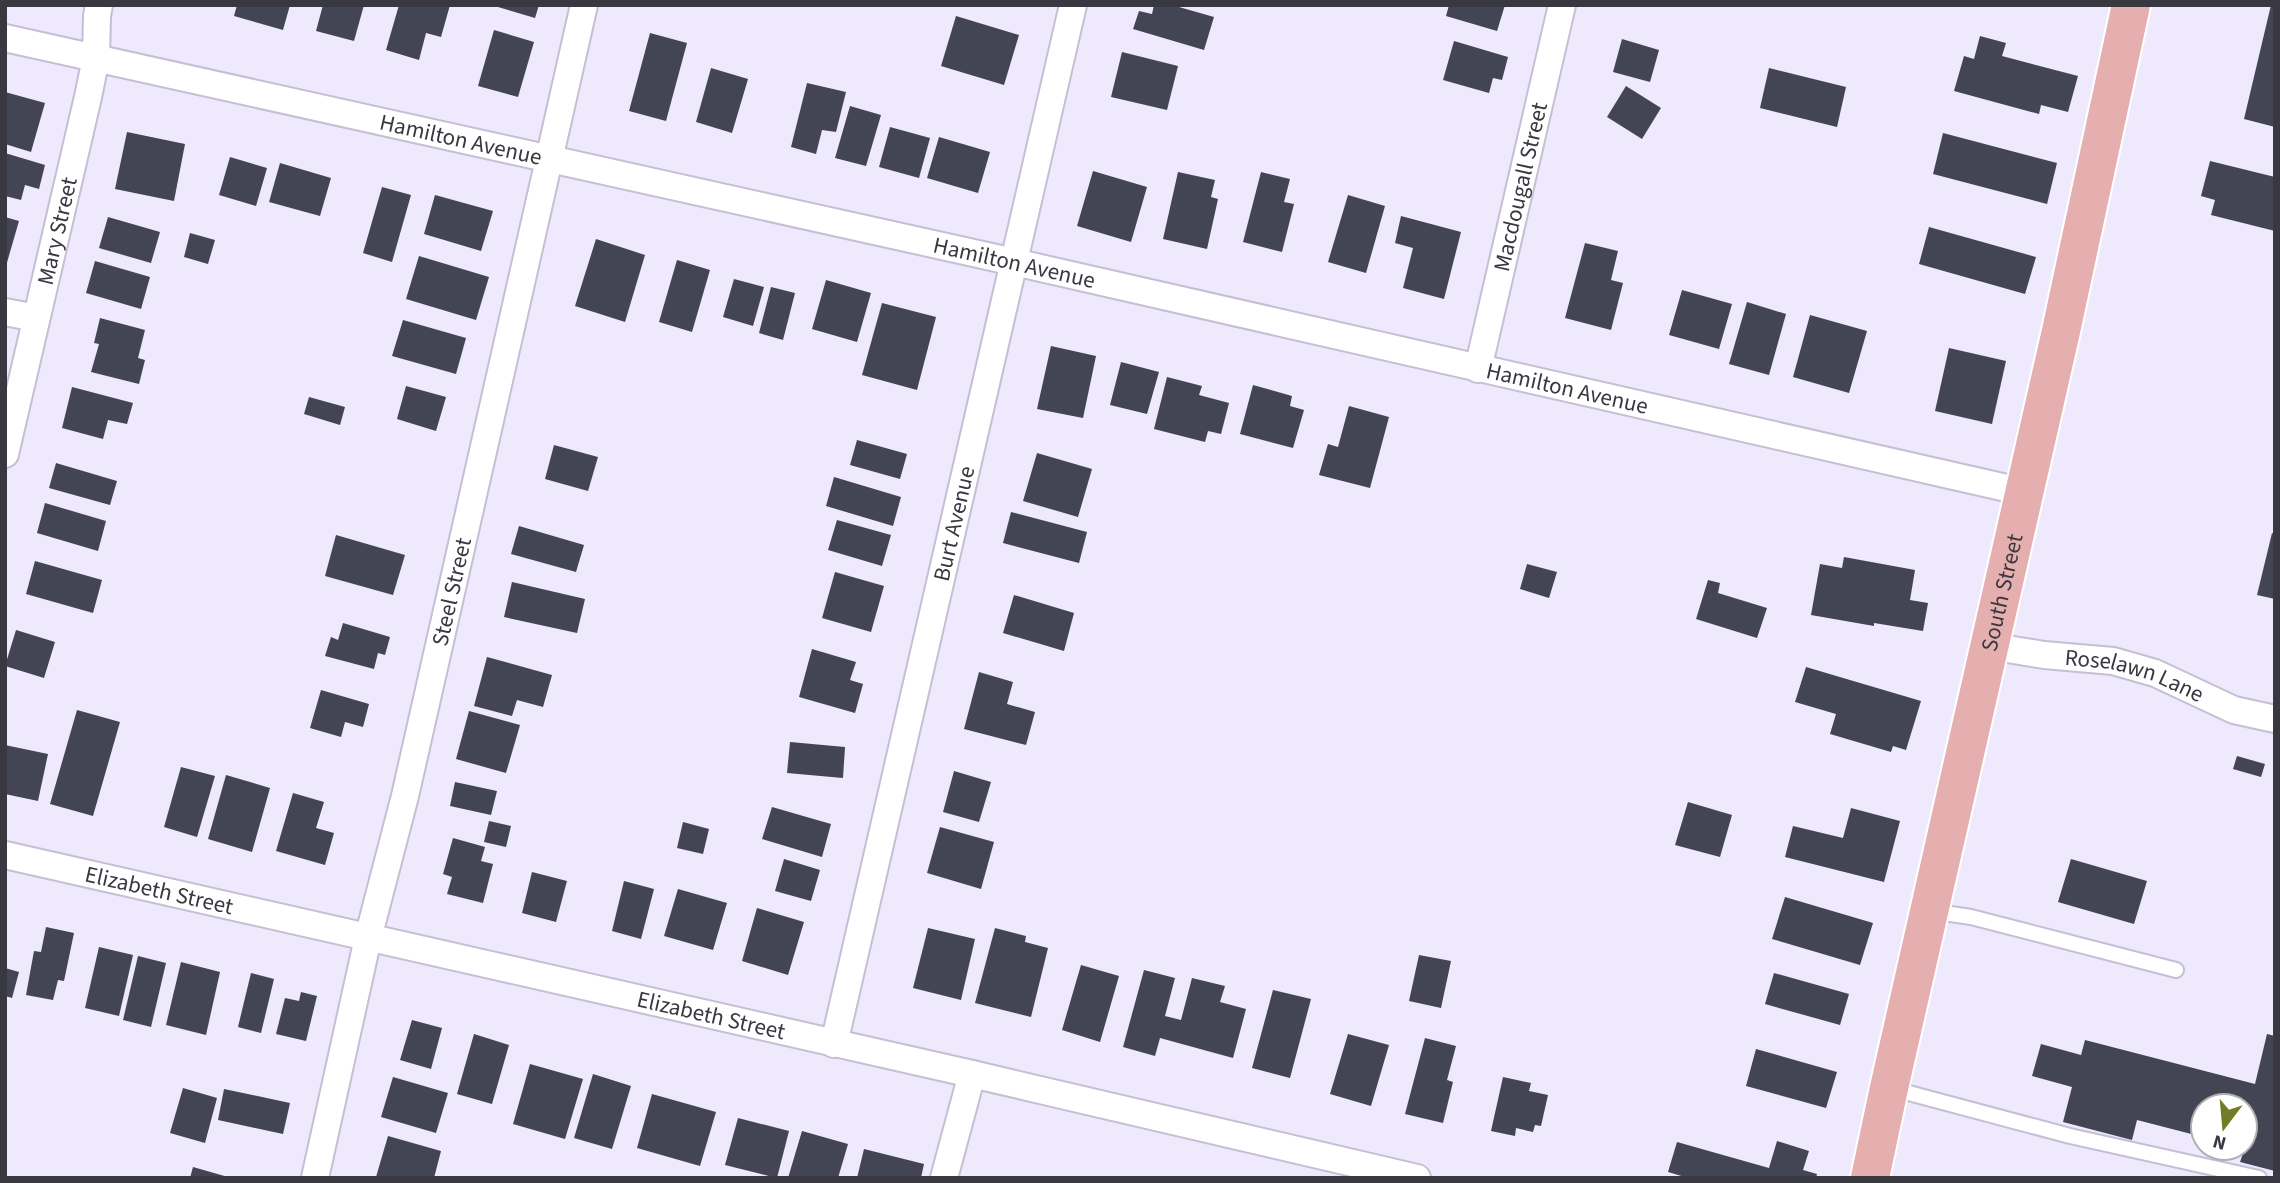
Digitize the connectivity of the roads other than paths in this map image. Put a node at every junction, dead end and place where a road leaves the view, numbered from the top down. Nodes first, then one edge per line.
1 (99, 5) edge
2 (584, 5) edge
3 (1073, 5) edge
4 (1562, 5) edge
5 (2132, 5) edge
6 (5, 38) edge
7 (96, 58) junction
8 (549, 159) junction
9 (1014, 262) junction
10 (5, 312) edge
11 (36, 318) junction
12 (1478, 369) junction
13 (5, 454) edge
14 (2024, 492) junction
15 (1989, 646) junction
16 (2275, 719) edge
17 (5, 855) edge
18 (1929, 911) junction
19 (368, 938) junction
20 (2176, 970) dead end
21 (834, 1044) junction
22 (972, 1074) junction
23 (1889, 1088) junction
24 (315, 1178) edge
25 (944, 1178) edge
26 (1418, 1178) edge
27 (1870, 1178) edge
28 (2259, 1178) edge

1 - 7 street, Mary Street
2 - 8 street, Steel Street
3 - 9 street, Burt Avenue
4 - 12 street, Macdougall Street
5 - 14 main road, South Street
6 - 7 street, Hamilton Avenue
7 - 8 street, Hamilton Avenue
7 - 11 street, Mary Street
8 - 9 street, Hamilton Avenue
8 - 19 street, Steel Street
9 - 12 street, Hamilton Avenue
9 - 21 street, Burt Avenue
10 - 11 street
11 - 13 street, Mary Street
12 - 14 street, Hamilton Avenue
14 - 15 main road, South Street
15 - 16 street, Roselawn Lane
15 - 18 main road, South Street
17 - 19 street, Elizabeth Street
18 - 20 lane
18 - 23 main road, South Street
19 - 21 street, Elizabeth Street
19 - 24 street, Steel Street
21 - 22 street, Elizabeth Street
22 - 25 street
22 - 26 street, Elizabeth Street
23 - 27 main road, South Street
23 - 28 lane

